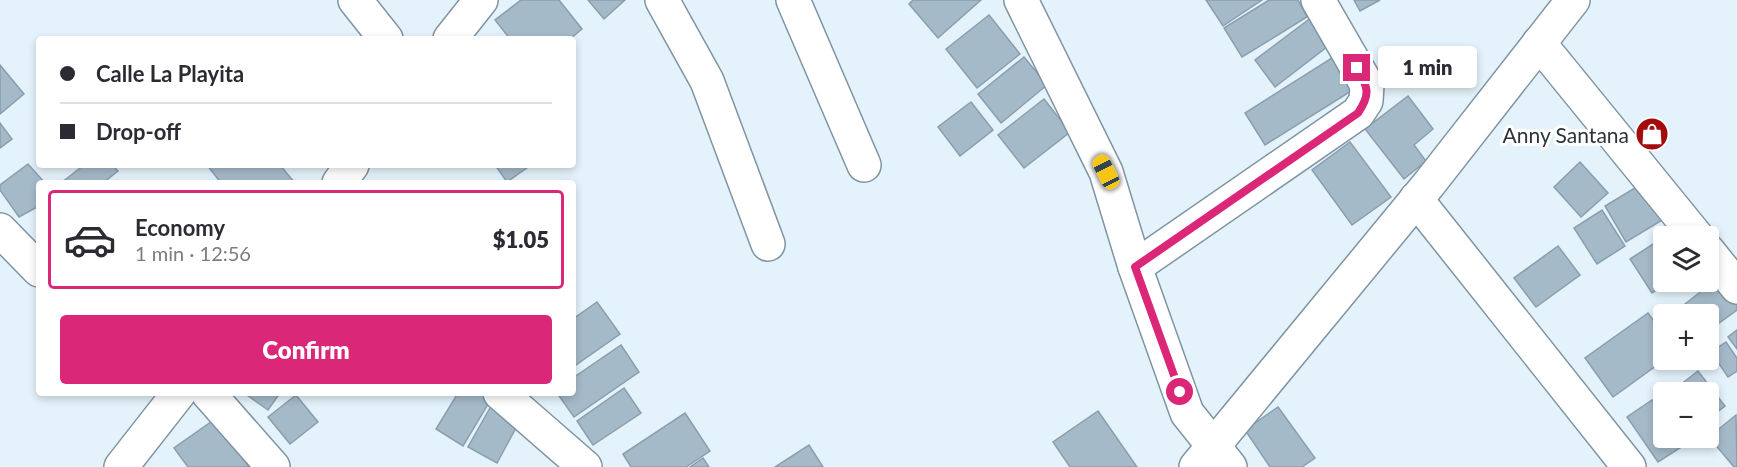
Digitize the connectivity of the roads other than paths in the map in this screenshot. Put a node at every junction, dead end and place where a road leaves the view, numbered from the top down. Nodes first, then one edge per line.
1 (355, 0) edge
2 (481, 0) edge
3 (662, 0) edge
4 (793, 0) edge
5 (1021, 0) edge
6 (1318, 0) edge
7 (1573, 0) edge
8 (384, 36) edge
9 (452, 36) edge
10 (1539, 43) junction
11 (864, 165) dead end
12 (1416, 199) junction
13 (1688, 226) edge
14 (0, 230) edge
15 (768, 244) dead end
16 (1719, 265) edge
17 (36, 267) edge
18 (1135, 267) junction
19 (1737, 286) edge
20 (171, 396) edge
21 (211, 396) edge
22 (503, 396) edge
23 (1214, 460) edge
24 (121, 467) edge
25 (273, 467) edge
26 (585, 467) edge
27 (1629, 467) edge

1 - 8 street
2 - 9 street
3 - 15 street
4 - 11 street
5 - 18 street
6 - 18 street
7 - 10 street
10 - 12 street
10 - 13 street
12 - 23 street
12 - 27 street
14 - 17 street
16 - 19 street
18 - 23 street
20 - 24 street
21 - 25 street
22 - 26 street

